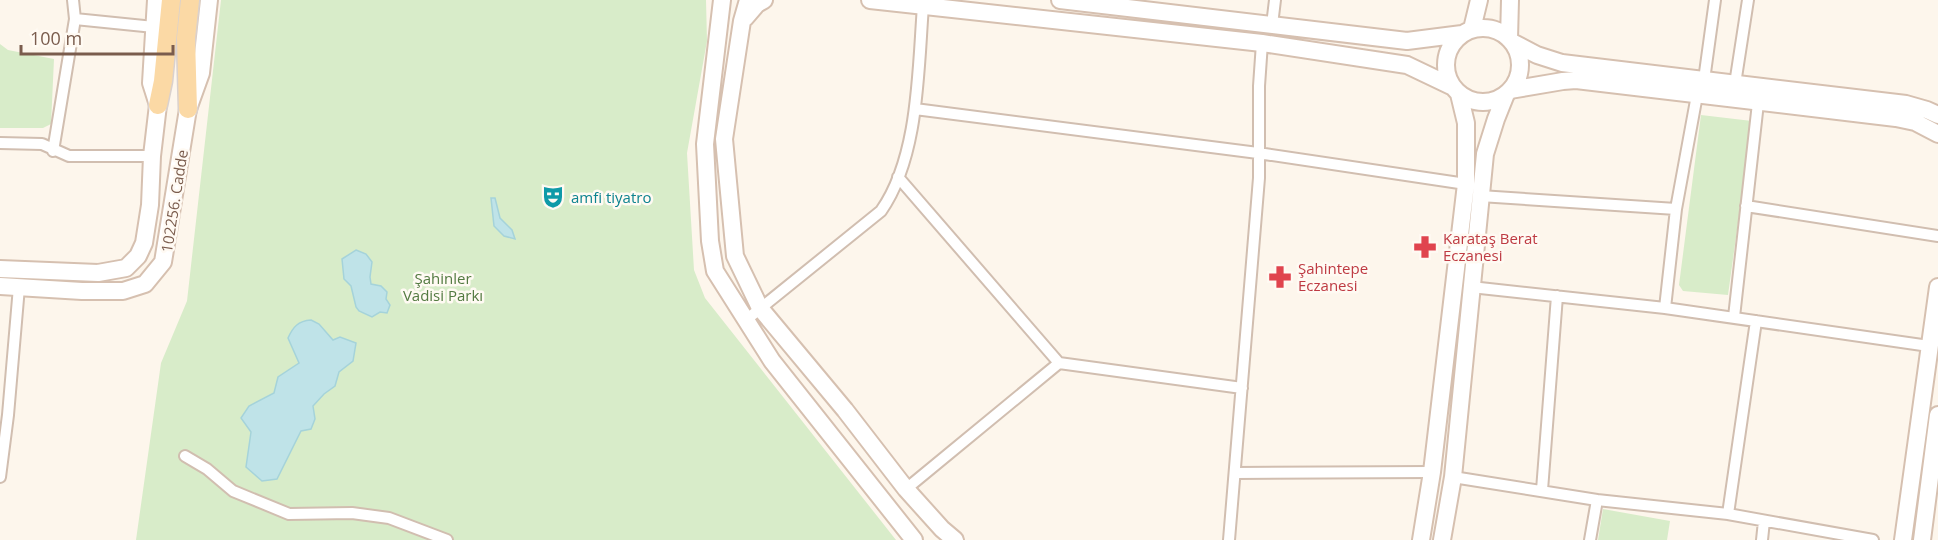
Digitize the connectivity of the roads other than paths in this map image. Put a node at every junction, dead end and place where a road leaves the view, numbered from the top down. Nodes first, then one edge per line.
1 (73, 0) edge
2 (156, 0) edge
3 (171, 0) edge
4 (190, 0) edge
5 (209, 0) edge
6 (722, 0) edge
7 (748, 0) edge
8 (764, 0) edge
9 (870, 0) edge
10 (1059, 0) edge
11 (1275, 0) edge
12 (1479, 0) edge
13 (1510, 0) edge
14 (1715, 0) edge
15 (1748, 0) edge
16 (1083, 1) edge
17 (923, 6) junction
18 (75, 19) junction
19 (742, 21) junction
20 (1272, 25) junction
21 (154, 27) junction
22 (1467, 31) junction
23 (1512, 41) junction
24 (1262, 42) junction
25 (1735, 84) junction
26 (1701, 88) junction
27 (1455, 90) junction
28 (1508, 92) junction
29 (1758, 103) junction
30 (158, 105) junction
31 (188, 109) junction
32 (915, 109) junction
33 (1938, 116) edge
34 (1938, 135) edge
35 (0, 143) edge
36 (53, 151) junction
37 (1258, 153) junction
38 (152, 156) junction
39 (898, 177) junction
40 (1466, 183) junction
41 (1480, 196) junction
42 (1746, 206) junction
43 (1676, 208) junction
44 (1938, 236) edge
45 (0, 268) edge
46 (0, 286) edge
47 (19, 287) junction
48 (1472, 287) junction
49 (1938, 288) edge
50 (1557, 296) junction
51 (760, 308) junction
52 (1665, 308) junction
53 (1734, 317) junction
54 (746, 320) junction
55 (1756, 321) junction
56 (1929, 346) junction
57 (1059, 363) junction
58 (1242, 388) junction
59 (4, 414) edge
60 (1938, 415) edge
61 (185, 456) dead end
62 (1432, 472) junction
63 (1235, 473) junction
64 (0, 477) edge
65 (1453, 477) junction
66 (906, 489) junction
67 (1542, 490) junction
68 (1597, 500) junction
69 (1728, 514) junction
70 (1764, 521) junction
71 (447, 540) edge
72 (914, 540) edge
73 (955, 540) edge
74 (1229, 540) edge
75 (1421, 540) edge
76 (1442, 540) edge
77 (1590, 540) edge
78 (1762, 540) edge
79 (1873, 540) edge
80 (1903, 540) edge
81 (1922, 540) edge

1 - 18 street
2 - 21 street, 102256. Cadde
3 - 30 main road
4 - 31 main road
5 - 31 street, 102256. Cadde
6 - 54 street
7 - 19 street
8 - 19 street
9 - 17 street
10 - 16 street
11 - 20 street
12 - 22 street
13 - 23 street
14 - 26 street
15 - 25 street
16 - 20 street
17 - 24 street
17 - 32 street
18 - 21 street
18 - 36 street
19 - 51 street
20 - 22 street
21 - 30 street, 102256. Cadde
22 - 23 street
22 - 27 street
23 - 26 street
23 - 28 street
24 - 27 street
24 - 37 street
25 - 26 street
25 - 33 street
26 - 28 street
26 - 29 street
26 - 43 street
27 - 28 street
27 - 40 street
28 - 41 street
29 - 34 street
29 - 42 street
30 - 38 street, 102256. Cadde
31 - 47 street, 102256. Cadde
32 - 37 street
32 - 39 street
35 - 36 street
36 - 38 street
37 - 40 street
37 - 58 street
38 - 45 street, 102256. Cadde
39 - 51 street
39 - 57 street
40 - 62 street
41 - 43 street
41 - 48 street
42 - 44 street
42 - 53 street
43 - 52 street
46 - 47 street, 102256. Cadde
47 - 59 street
48 - 50 street
48 - 65 street
49 - 56 street
50 - 52 street
50 - 67 street
51 - 54 street
51 - 66 street
52 - 53 street
53 - 55 street
54 - 72 street
55 - 56 street
55 - 69 street
56 - 80 street
57 - 58 street
57 - 66 street
58 - 63 street
59 - 64 street
60 - 81 street
61 - 71 street
62 - 63 street
62 - 75 street
63 - 74 street
65 - 67 street
65 - 76 street
66 - 73 street
67 - 68 street
68 - 69 street
68 - 77 street
69 - 70 street
70 - 78 street
70 - 79 street

